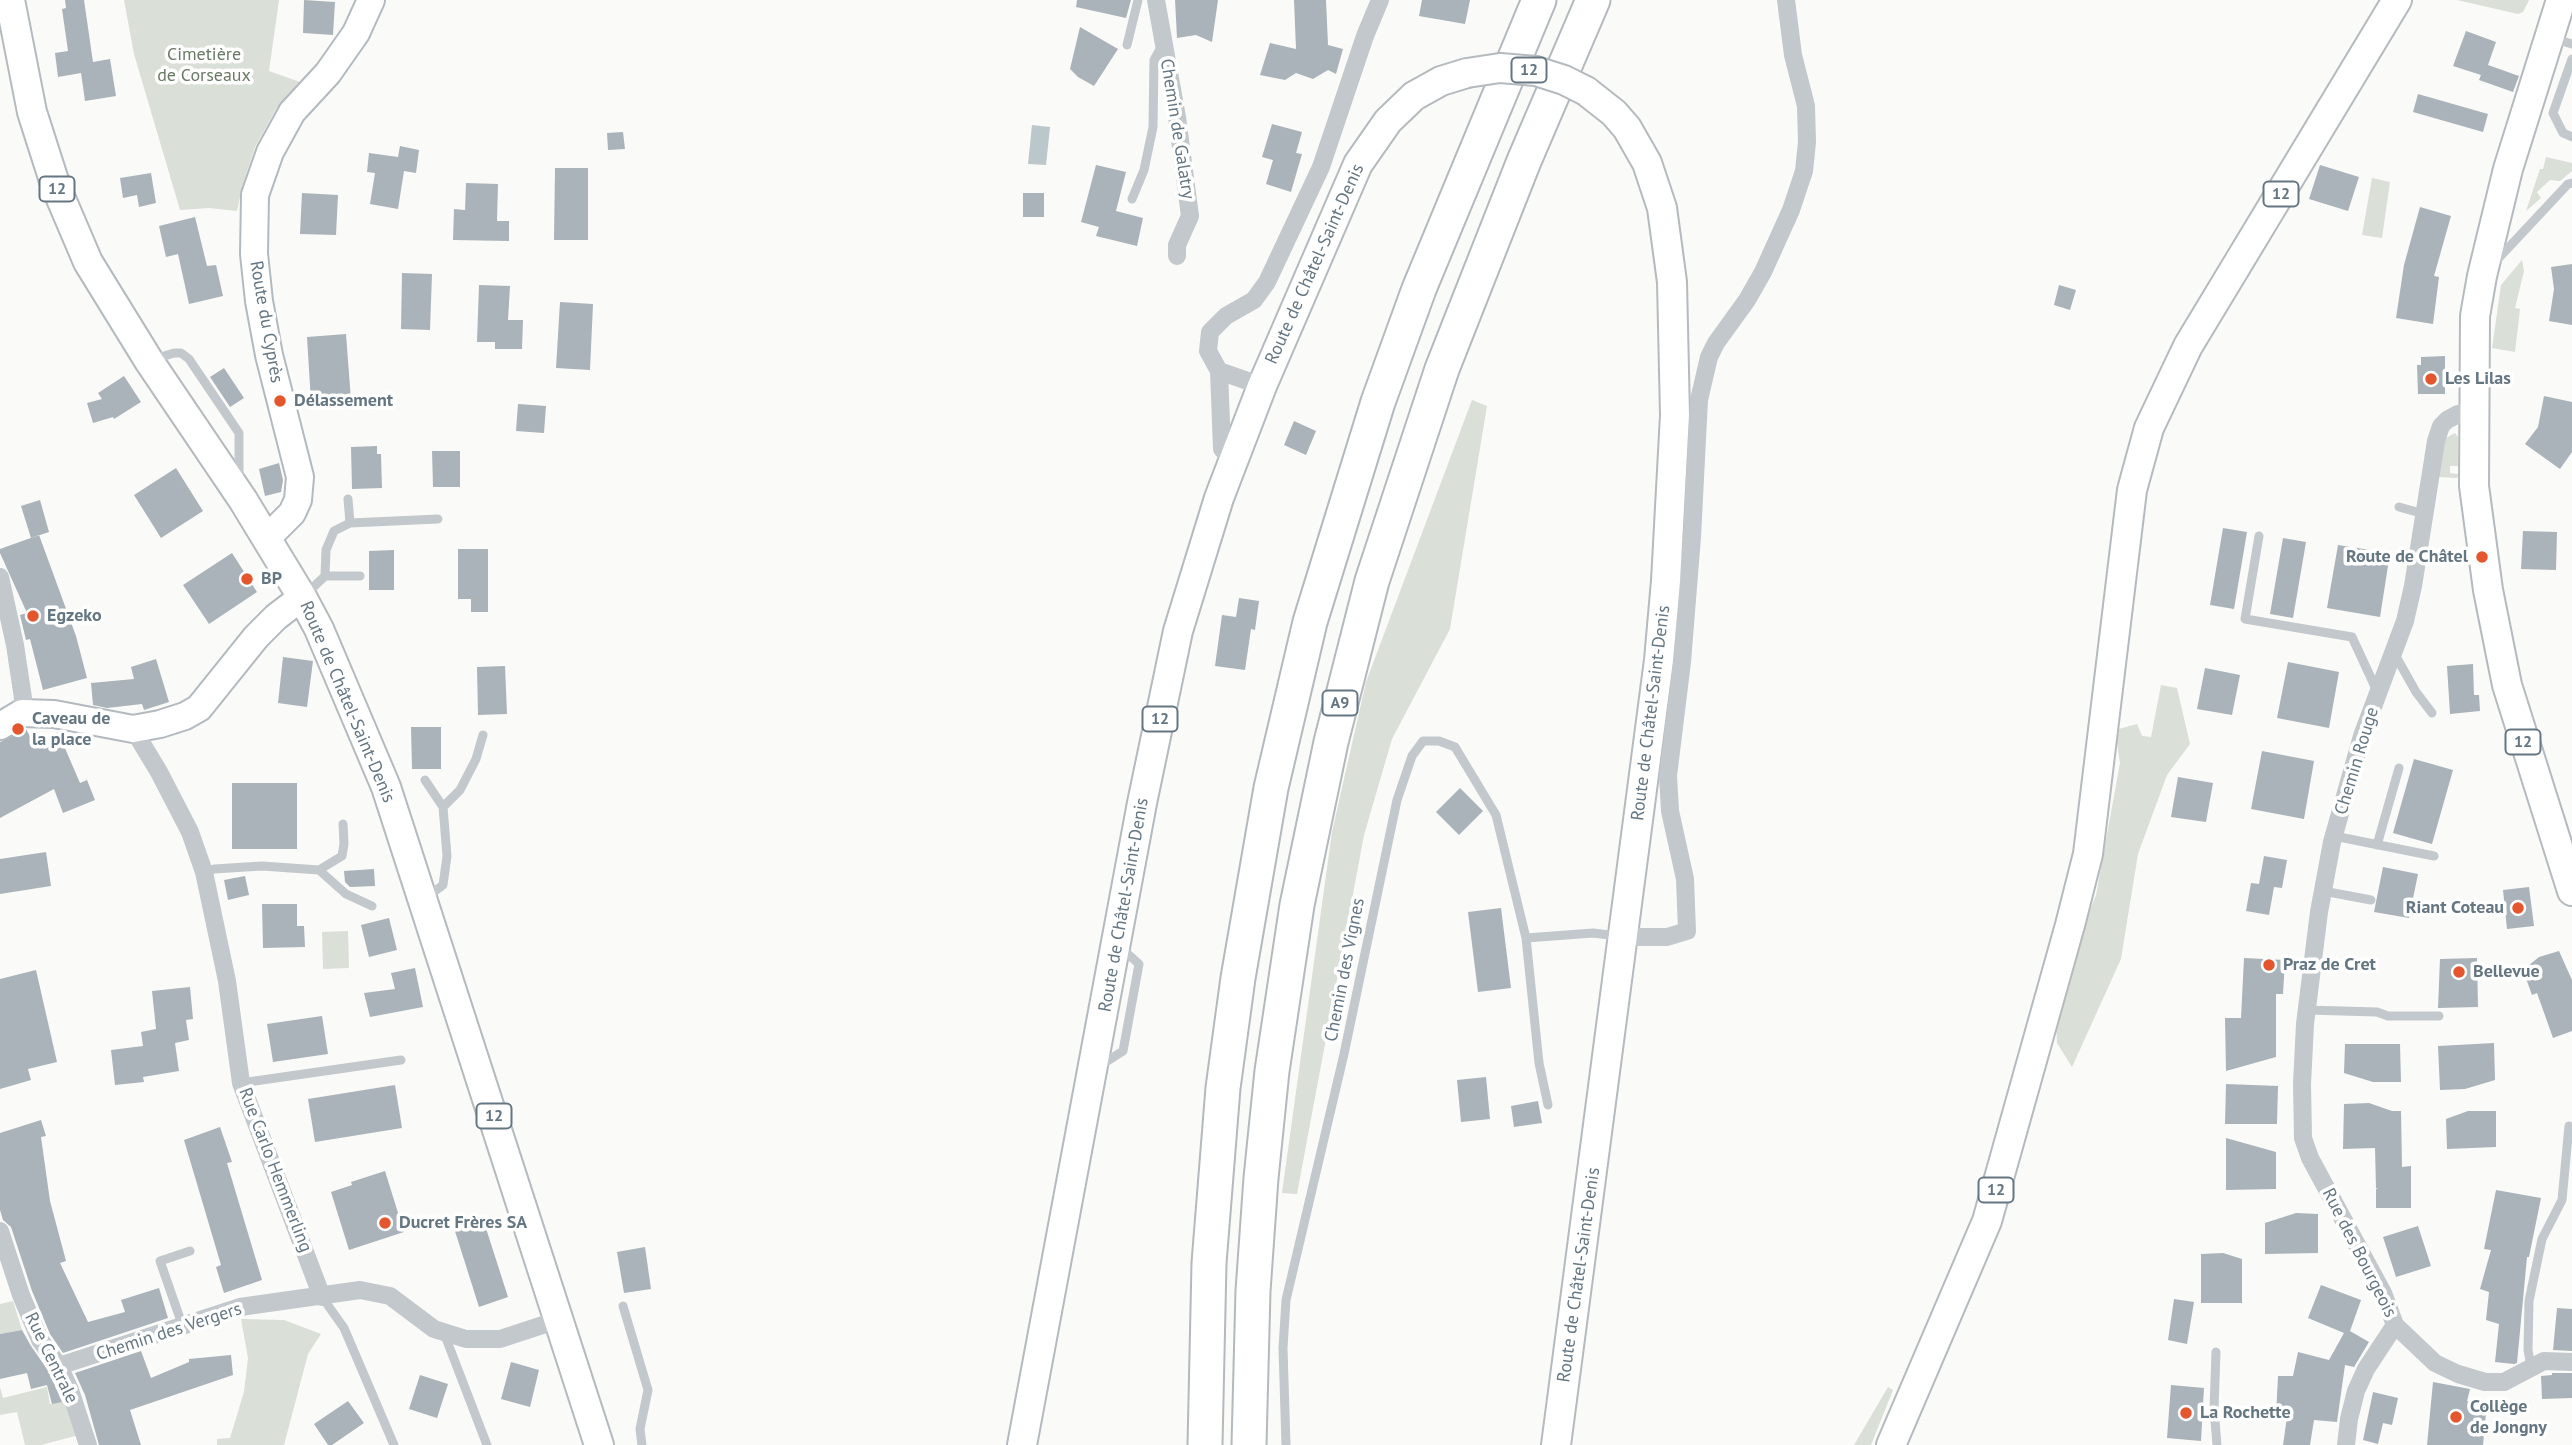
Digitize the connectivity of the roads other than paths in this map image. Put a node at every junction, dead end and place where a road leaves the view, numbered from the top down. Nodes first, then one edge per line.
1 (10, 0) edge
2 (371, 0) edge
3 (1138, 0) edge
4 (1156, 0) edge
5 (1380, 0) edge
6 (1539, 0) edge
7 (1593, 0) edge
8 (1786, 0) edge
9 (2397, 0) edge
10 (2561, 0) edge
11 (2561, 40) edge
12 (1164, 42) junction
13 (1126, 44) dead end
14 (2572, 59) edge
15 (2572, 137) edge
16 (2572, 183) edge
17 (1132, 199) dead end
18 (1177, 256) dead end
19 (2482, 276) junction
20 (1219, 371) junction
21 (1262, 386) junction
22 (2474, 411) junction
23 (1233, 461) junction
24 (348, 499) dead end
25 (2399, 507) dead end
26 (2424, 514) junction
27 (438, 519) dead end
28 (350, 523) junction
29 (2259, 536) dead end
30 (267, 538) junction
31 (326, 576) junction
32 (360, 576) dead end
33 (0, 577) edge
34 (302, 597) junction
35 (2394, 651) junction
36 (2378, 693) junction
37 (2432, 713) dead end
38 (11, 719) edge
39 (133, 729) junction
40 (483, 735) dead end
41 (2399, 768) dead end
42 (425, 780) dead end
43 (443, 807) junction
44 (343, 824) dead end
45 (2334, 836) junction
46 (2377, 845) junction
47 (2434, 856) dead end
48 (319, 870) junction
49 (204, 872) junction
50 (2323, 891) junction
51 (2572, 891) edge
52 (2371, 900) dead end
53 (423, 901) junction
54 (372, 906) dead end
55 (1623, 937) junction
56 (1526, 938) junction
57 (2307, 1010) junction
58 (2439, 1016) dead end
59 (401, 1060) dead end
60 (241, 1083) junction
61 (1548, 1105) dead end
62 (2569, 1126) dead end
63 (2303, 1138) joint
64 (0, 1231) edge
65 (190, 1251) dead end
66 (323, 1297) junction
67 (623, 1306) dead end
68 (558, 1320) junction
69 (2395, 1325) junction
70 (183, 1327) junction
71 (444, 1334) junction
72 (2216, 1352) dead end
73 (2572, 1362) edge
74 (59, 1366) junction
75 (2531, 1367) junction
76 (88, 1445) edge
77 (394, 1445) edge
78 (487, 1445) edge
79 (599, 1445) edge
80 (642, 1445) edge
81 (1022, 1445) edge
82 (1205, 1445) edge
83 (1249, 1445) edge
84 (1286, 1445) edge
85 (1556, 1445) edge
86 (1891, 1445) edge
87 (2217, 1445) edge
88 (2346, 1445) edge

1 - 30 main road, Route de Châtel-Saint-Denis / 12
2 - 30 street, Route du Cyprès
3 - 13 lane
4 - 12 street, Chemin de Galatry
5 - 20 street
6 - 82 highway
7 - 83 highway, A9
8 - 55 street
9 - 86 main road, 12
10 - 11 main road, 12
11 - 19 main road, 12
12 - 17 lane
12 - 18 street, Chemin de Galatry
14 - 15 lane
16 - 19 lane
19 - 22 main road, 12
20 - 21 street
20 - 23 street
21 - 23 main road, Route de Châtel-Saint-Denis / 12
21 - 55 main road, Route de Châtel-Saint-Denis / 12, bridge
22 - 26 street, Chemin Rouge
22 - 51 main road, 12
23 - 81 main road, Route de Châtel-Saint-Denis / 12
24 - 28 lane
25 - 26 lane
26 - 35 street, Chemin Rouge
27 - 28 lane
28 - 31 lane
29 - 36 lane
30 - 34 main road, Route de Châtel-Saint-Denis / 12
31 - 32 lane
31 - 34 lane
33 - 38 street
34 - 39 street
34 - 53 main road, Route de Châtel-Saint-Denis / 12
35 - 36 street, Chemin Rouge
35 - 37 lane
36 - 45 street, Chemin Rouge
38 - 39 street
39 - 49 street, Rue Carlo Hemmerling
40 - 43 lane
41 - 46 lane
42 - 43 lane
43 - 53 lane
44 - 48 lane
45 - 46 lane
45 - 50 street, Chemin Rouge
46 - 47 lane
48 - 49 lane
48 - 54 lane
49 - 60 street, Rue Carlo Hemmerling
50 - 52 lane
50 - 57 street, Chemin Rouge
53 - 68 main road, Route de Châtel-Saint-Denis / 12
55 - 56 lane
55 - 85 main road, Route de Châtel-Saint-Denis / 12
56 - 61 lane, Chemin des Vignes
56 - 84 lane, Chemin des Vignes
57 - 58 lane
57 - 63 street, Chemin Rouge
59 - 60 lane
60 - 66 street, Rue Carlo Hemmerling
62 - 75 lane
63 - 69 street, Rue des Bourgeois
64 - 74 street, Rue Centrale
65 - 70 lane
66 - 70 street, Chemin des Vergers
66 - 71 street, Chemin des Vergers
66 - 77 lane, Rue Carlo Hemmerling
67 - 80 lane
68 - 71 street, Chemin des Vergers
68 - 79 main road, Route de Châtel-Saint-Denis / 12
69 - 75 street
69 - 88 street, Rue des Bourgeois
70 - 74 street, Chemin des Vergers
71 - 78 lane
72 - 87 lane
73 - 75 street
74 - 76 street, Rue Centrale

